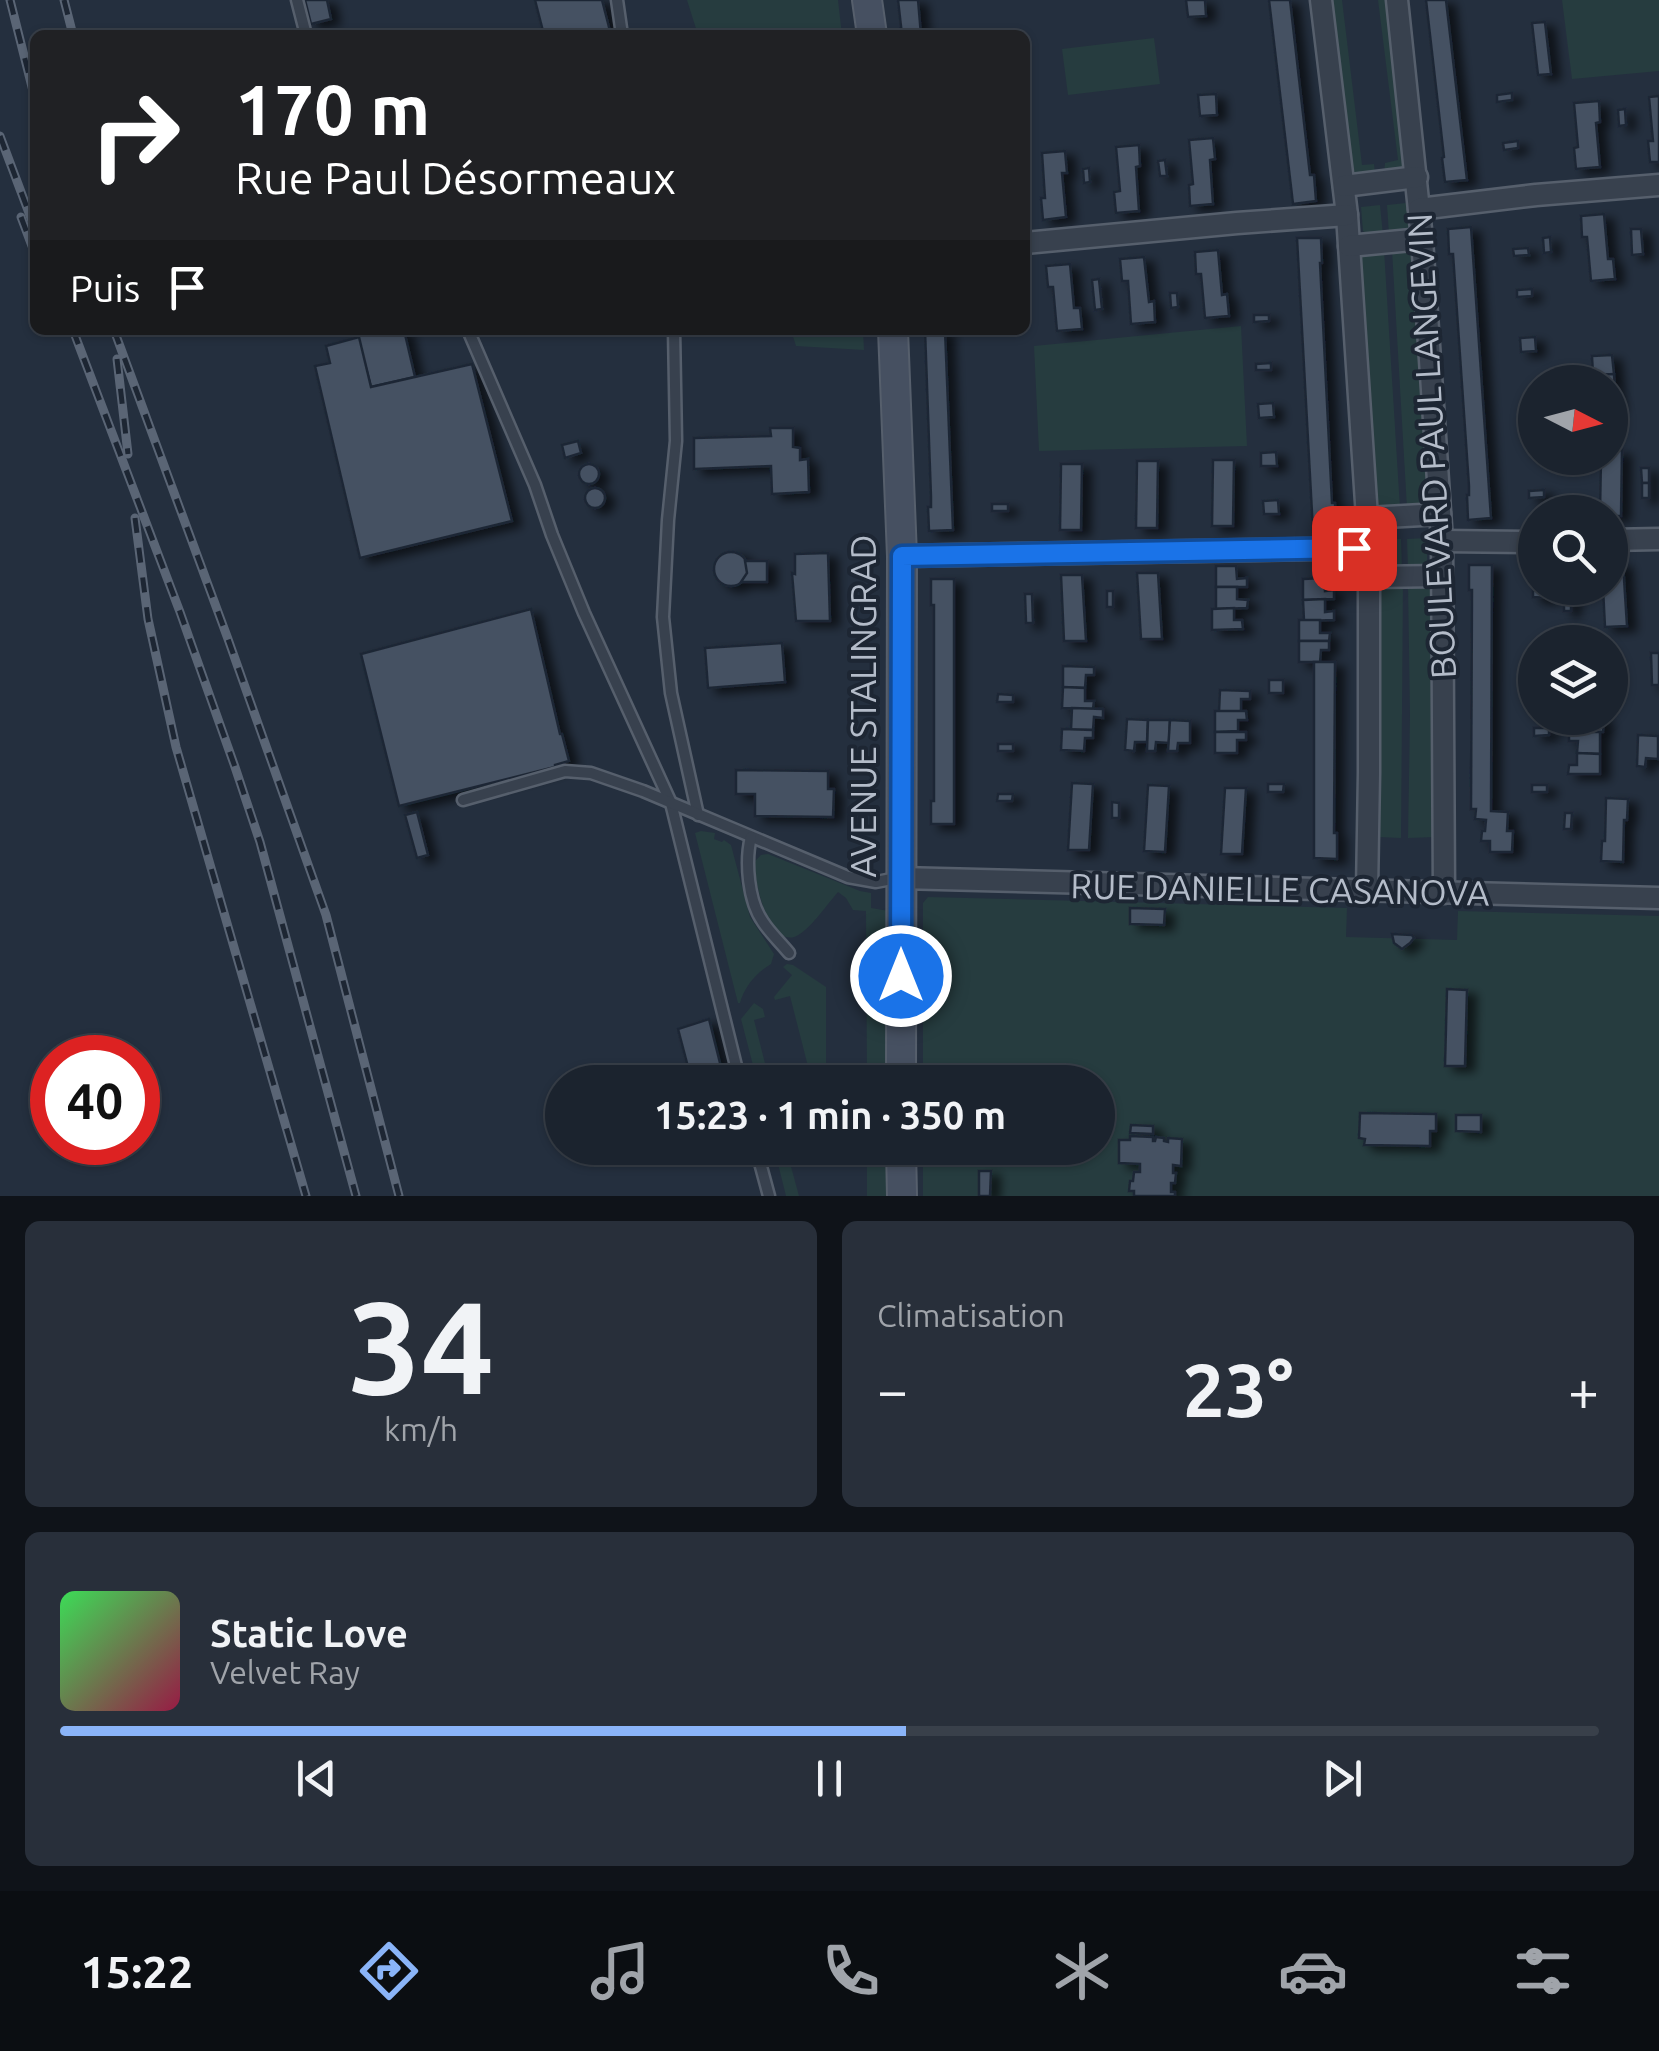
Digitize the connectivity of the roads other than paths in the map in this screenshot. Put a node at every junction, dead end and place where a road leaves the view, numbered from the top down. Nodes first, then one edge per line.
1 (298, 0) edge
2 (617, 0) edge
3 (868, 0) edge
4 (1321, 0) edge
5 (1397, 0) edge
6 (305, 30) edge
7 (621, 30) edge
8 (871, 30) edge
9 (1417, 177) junction
10 (1659, 184) edge
11 (1344, 186) junction
12 (1419, 209) junction
13 (1347, 216) junction
14 (1422, 240) junction
15 (1030, 244) edge
16 (1350, 246) junction
17 (470, 335) edge
18 (674, 335) edge
19 (892, 335) edge
20 (1440, 514) junction
21 (1368, 518) junction
22 (1659, 539) edge
23 (1628, 540) edge
24 (1442, 542) junction
25 (1518, 542) edge
26 (1370, 548) junction
27 (902, 556) junction
28 (1442, 576) junction
29 (1370, 577) junction
30 (463, 800) dead end
31 (671, 803) junction
32 (698, 816) junction
33 (752, 837) junction
34 (900, 878) junction
35 (1366, 891) junction
36 (1444, 893) junction
37 (1659, 898) edge
38 (789, 953) dead end
39 (736, 1065) edge
40 (901, 1065) edge
41 (761, 1165) edge
42 (901, 1165) edge
43 (769, 1196) edge
44 (902, 1196) edge

1 - 6 lane
2 - 7 lane
3 - 8 street
4 - 11 street, BOULEVARD PAUL LANGEVIN
5 - 9 street, BOULEVARD PAUL LANGEVIN
9 - 11 street
9 - 12 street, BOULEVARD PAUL LANGEVIN
10 - 12 street
11 - 13 street, BOULEVARD PAUL LANGEVIN
12 - 14 street, BOULEVARD PAUL LANGEVIN
13 - 15 street
13 - 16 street, BOULEVARD PAUL LANGEVIN
14 - 16 street
14 - 20 street, BOULEVARD PAUL LANGEVIN
16 - 21 street, BOULEVARD PAUL LANGEVIN
17 - 31 lane
18 - 32 lane
19 - 27 street, AVENUE STALINGRAD
20 - 21 street
20 - 24 street, BOULEVARD PAUL LANGEVIN
21 - 26 street, BOULEVARD PAUL LANGEVIN
22 - 23 street
24 - 25 street
24 - 28 street, BOULEVARD PAUL LANGEVIN
26 - 27 street
26 - 29 street, BOULEVARD PAUL LANGEVIN
27 - 34 street, AVENUE STALINGRAD
28 - 29 street
28 - 36 street, BOULEVARD PAUL LANGEVIN
29 - 35 street, BOULEVARD PAUL LANGEVIN
30 - 31 lane
31 - 32 lane
31 - 39 lane
32 - 33 lane
33 - 34 lane
33 - 38 lane
34 - 35 street, RUE DANIELLE CASANOVA
34 - 40 street, AVENUE STALINGRAD
35 - 36 street, RUE DANIELLE CASANOVA
36 - 37 street, RUE DANIELLE CASANOVA
41 - 43 lane
42 - 44 street

